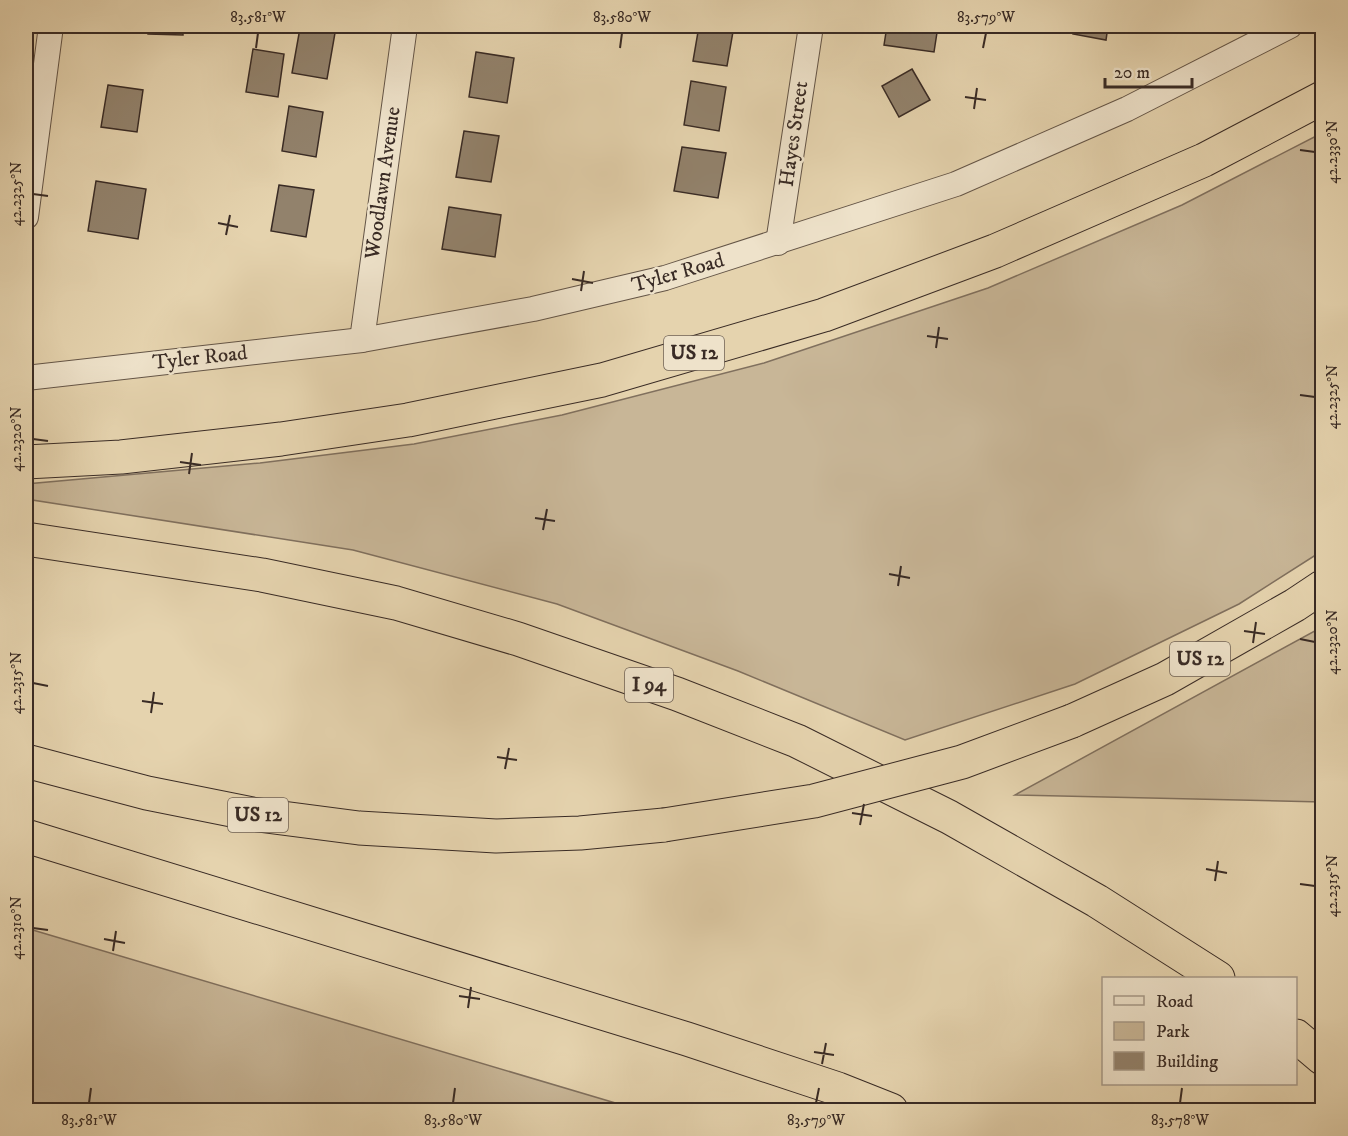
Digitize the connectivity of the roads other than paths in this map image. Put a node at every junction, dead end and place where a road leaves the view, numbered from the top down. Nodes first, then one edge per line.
1 (51, 26) edge
2 (405, 26) edge
3 (810, 26) edge
4 (1290, 26) edge
5 (1268, 32) edge
6 (1323, 98) edge
7 (26, 217) edge
8 (778, 243) junction
9 (362, 340) junction
10 (26, 378) edge
11 (26, 462) edge
12 (26, 538) edge
13 (1323, 587) edge
14 (26, 761) edge
15 (26, 836) edge
16 (1216, 977) edge
17 (1297, 1037) edge
18 (1323, 1058) edge
19 (891, 1110) edge

1 - 7 street
2 - 9 street, Woodlawn Avenue
3 - 8 street, Hayes Street
4 - 5 street, Tyler Road
5 - 8 street, Tyler Road
6 - 11 highway, US 12
8 - 9 street, Tyler Road
9 - 10 street, Tyler Road
12 - 16 highway, I 94
13 - 14 highway, US 12, bridge
15 - 19 highway
17 - 18 highway

